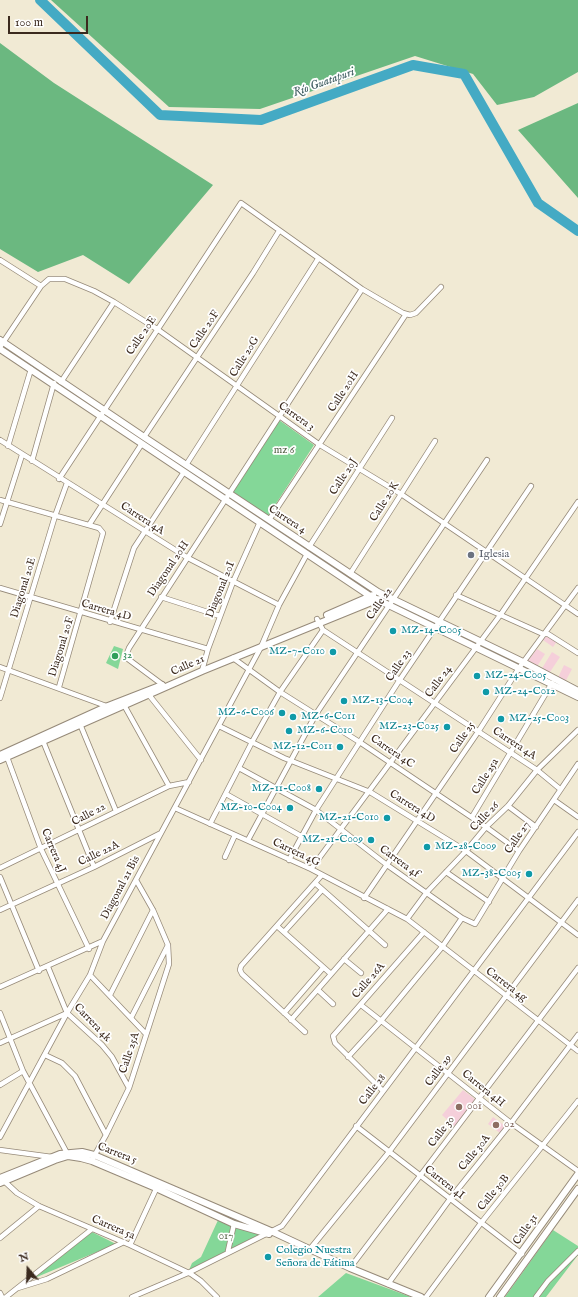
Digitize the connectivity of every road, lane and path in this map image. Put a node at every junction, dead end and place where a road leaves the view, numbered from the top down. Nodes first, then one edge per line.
1 (279, 231) junction
2 (318, 259) junction
3 (0, 260) edge
4 (41, 286) junction
5 (441, 287) dead end
6 (362, 289) junction
7 (114, 302) junction
8 (406, 314) junction
9 (157, 330) junction
10 (1, 345) edge
11 (196, 358) junction
12 (31, 369) junction
13 (61, 382) junction
14 (54, 384) junction
15 (237, 387) junction
16 (102, 413) junction
17 (279, 415) junction
18 (392, 418) dead end
19 (144, 437) junction
20 (0, 440) edge
21 (435, 440) dead end
22 (141, 444) junction
23 (320, 445) junction
24 (8, 446) junction
25 (22, 455) junction
26 (487, 460) dead end
27 (32, 461) junction
28 (186, 465) junction
29 (360, 469) junction
30 (184, 472) junction
31 (59, 479) junction
32 (67, 483) junction
33 (531, 486) dead end
34 (401, 494) junction
35 (228, 497) junction
36 (0, 500) edge
37 (7, 502) junction
38 (578, 502) edge
39 (101, 503) junction
40 (55, 516) junction
41 (269, 520) junction
42 (260, 522) junction
43 (0, 524) edge
44 (445, 524) junction
45 (89, 525) junction
46 (145, 532) junction
47 (310, 547) junction
48 (486, 552) junction
49 (307, 554) junction
50 (188, 558) junction
51 (350, 574) junction
52 (526, 578) junction
53 (233, 582) junction
54 (0, 588) edge
55 (578, 588) edge
56 (378, 592) junction
57 (385, 595) junction
58 (456, 595) junction
59 (370, 596) junction
60 (30, 597) junction
61 (161, 597) junction
62 (378, 599) junction
63 (395, 599) junction
64 (279, 605) junction
65 (391, 605) junction
66 (565, 606) junction
67 (82, 613) junction
68 (501, 614) junction
69 (578, 614) edge
70 (220, 616) junction
71 (318, 621) junction
72 (440, 621) junction
73 (110, 622) junction
74 (436, 628) junction
75 (140, 630) junction
76 (323, 630) junction
77 (543, 634) junction
78 (480, 641) junction
79 (261, 645) junction
80 (475, 648) junction
81 (208, 649) junction
82 (357, 653) junction
83 (578, 653) edge
84 (232, 658) junction
85 (524, 662) junction
86 (0, 667) edge
87 (519, 668) junction
88 (9, 669) junction
89 (202, 669) junction
90 (249, 669) junction
91 (399, 681) junction
92 (552, 683) junction
93 (163, 684) junction
94 (60, 687) junction
95 (578, 691) edge
96 (280, 692) junction
97 (149, 695) junction
98 (578, 697) edge
99 (0, 698) edge
100 (434, 704) junction
101 (124, 706) junction
102 (111, 708) junction
103 (316, 714) junction
104 (80, 724) junction
105 (219, 726) junction
106 (578, 730) edge
107 (478, 732) junction
108 (43, 741) junction
109 (252, 742) junction
110 (361, 743) junction
111 (511, 753) junction
112 (0, 755) edge
113 (7, 757) junction
114 (0, 760) edge
115 (200, 760) junction
116 (290, 760) junction
117 (391, 763) junction
118 (578, 764) edge
119 (239, 768) junction
120 (537, 770) junction
121 (338, 778) junction
122 (189, 782) junction
123 (169, 786) junction
124 (275, 787) junction
125 (560, 789) junction
126 (370, 792) junction
127 (436, 793) junction
128 (226, 794) junction
129 (554, 800) junction
130 (508, 806) junction
131 (175, 808) junction
132 (116, 810) junction
133 (316, 810) junction
134 (262, 814) junction
135 (472, 817) junction
136 (578, 817) edge
137 (417, 820) junction
138 (210, 824) junction
139 (486, 826) junction
140 (536, 827) junction
141 (341, 829) junction
142 (79, 830) junction
143 (161, 832) junction
144 (578, 832) edge
145 (235, 835) junction
146 (301, 836) junction
147 (248, 840) junction
148 (41, 849) junction
149 (466, 851) junction
150 (519, 851) junction
151 (225, 857) dead end
152 (289, 860) junction
153 (387, 865) junction
154 (94, 867) junction
155 (0, 868) edge
156 (311, 869) junction
157 (446, 872) junction
158 (321, 876) junction
159 (0, 877) edge
160 (502, 878) junction
161 (136, 880) junction
162 (315, 883) junction
163 (58, 884) junction
164 (322, 890) junction
165 (427, 892) junction
166 (364, 898) junction
167 (530, 899) junction
168 (578, 900) edge
169 (488, 902) junction
170 (11, 905) junction
171 (388, 909) junction
172 (0, 910) edge
173 (153, 910) junction
174 (462, 918) junction
175 (407, 919) junction
176 (561, 922) junction
177 (475, 924) joint
178 (277, 926) junction
179 (369, 931) junction
180 (284, 932) junction
181 (424, 932) junction
182 (578, 935) edge
183 (103, 941) junction
184 (168, 945) junction
185 (385, 945) dead end
186 (442, 946) junction
187 (89, 949) junction
188 (344, 959) junction
189 (48, 967) junction
190 (323, 968) junction
191 (578, 968) edge
192 (39, 971) junction
193 (474, 972) junction
194 (361, 973) dead end
195 (331, 974) junction
196 (90, 975) junction
197 (0, 987) edge
198 (318, 990) junction
199 (110, 995) junction
200 (506, 996) junction
201 (333, 1004) dead end
202 (361, 1005) junction
203 (0, 1013) edge
204 (67, 1013) junction
205 (284, 1013) junction
206 (131, 1018) junction
207 (291, 1020) junction
208 (537, 1020) junction
209 (380, 1022) junction
210 (305, 1032) dead end
211 (146, 1034) junction
212 (578, 1035) edge
213 (10, 1038) junction
214 (0, 1043) edge
215 (570, 1045) junction
216 (416, 1049) junction
217 (578, 1051) edge
218 (45, 1055) junction
219 (348, 1057) junction
220 (23, 1071) junction
221 (449, 1073) junction
222 (29, 1083) junction
223 (0, 1085) edge
224 (129, 1088) junction
225 (383, 1091) junction
226 (479, 1098) junction
227 (578, 1101) edge
228 (511, 1123) junction
229 (356, 1126) junction
230 (106, 1135) junction
231 (0, 1137) edge
232 (543, 1147) junction
233 (0, 1150) edge
234 (389, 1152) junction
235 (68, 1154) junction
236 (52, 1157) junction
237 (93, 1158) junction
238 (578, 1171) edge
239 (578, 1174) edge
240 (420, 1176) junction
241 (1, 1180) edge
242 (157, 1185) junction
243 (578, 1189) edge
244 (450, 1199) junction
245 (39, 1206) junction
246 (481, 1223) junction
247 (234, 1224) junction
248 (92, 1229) junction
249 (273, 1233) junction
250 (0, 1238) edge
251 (124, 1242) junction
252 (130, 1245) junction
253 (310, 1249) junction
254 (228, 1251) junction
255 (578, 1251) edge
256 (522, 1254) junction
257 (350, 1268) junction
258 (188, 1273) junction
259 (388, 1284) junction
260 (18, 1288) junction
261 (0, 1293) edge
262 (215, 1296) edge
263 (2, 1297) edge
264 (6, 1297) edge
265 (132, 1297) edge
266 (421, 1297) edge
267 (426, 1297) edge
268 (489, 1297) edge
269 (500, 1297) edge
270 (536, 1297) edge

1 - 2 street
1 - 9 street, Calle 20E
1 - 11 street, Calle 20F
2 - 6 street
2 - 15 street, Calle 20G
3 - 4 street
4 - 7 street, Carrera 3
4 - 10 street
5 - 8 street
6 - 8 street
6 - 17 street
7 - 9 street, Carrera 3
7 - 13 street
8 - 23 street, Calle 20H
9 - 11 street, Carrera 3
9 - 16 street, Calle 20E
10 - 12 main road, Carrera 4
10 - 13 main road, Carrera 4
11 - 15 street, Carrera 3
11 - 19 street, Calle 20F
12 - 14 main road, Carrera 4
12 - 24 street
13 - 16 main road, Carrera 4
14 - 16 main road, Carrera 4
14 - 27 street
15 - 17 street, Carrera 3
15 - 28 street, Calle 20G
16 - 19 main road, Carrera 4
16 - 22 main road, Carrera 4
16 - 31 street, Calle 20E
17 - 23 street, Carrera 3
17 - 35 street
18 - 29 street, Calle 20J
19 - 28 main road, Carrera 4
20 - 24 street, Carrera 4A
21 - 34 street, Calle 20K
22 - 30 main road, Carrera 4
22 - 39 street
23 - 29 street, Carrera 3
23 - 41 street, Calle 20H
24 - 25 street, Carrera 4A
25 - 27 street, Carrera 4A
25 - 37 street
26 - 44 street, Calle 22
27 - 31 street, Carrera 4A
28 - 35 main road, Carrera 4
29 - 34 street, Carrera 3
29 - 47 street, Calle 20J
30 - 35 main road, Carrera 4
30 - 46 street
31 - 32 street, Carrera 4A
32 - 39 street, Carrera 4A
32 - 40 street, Diagonal 20E
33 - 48 street, Calle 23
34 - 44 street, Carrera 3
34 - 51 street, Calle 20K
35 - 41 main road, Carrera 4
35 - 42 main road, Carrera 4
35 - 50 street, Diagonal 20H
36 - 37 street
37 - 40 street
37 - 43 street
38 - 52 street, Calle 24
39 - 45 street
39 - 46 street, Carrera 4A
40 - 45 street
40 - 60 street, Diagonal 20E
41 - 47 main road, Carrera 4
42 - 49 main road, Carrera 4
42 - 53 street, Diagonal 20I
44 - 48 street, Carrera 3
44 - 63 street, Calle 22
45 - 67 street, Diagonal 20F
46 - 50 street, Carrera 4A
46 - 73 street
47 - 51 main road, Carrera 4
48 - 52 street, Carrera 3
48 - 58 street, Calle 23
49 - 59 main road, Carrera 4
49 - 64 street, Diagonal 21 Bis
50 - 53 street, Carrera 4A
50 - 61 street, Diagonal 20H
51 - 56 main road, Carrera 4
52 - 66 street, Carrera 3
52 - 68 street, Calle 24
53 - 64 street, Carrera 4A
53 - 70 street, Diagonal 20I
54 - 60 street, Carrera 4D
55 - 66 street, Calle 25
56 - 57 main road, Carrera 4
56 - 59 main road, Calle 21
57 - 62 main road, Calle 21
57 - 63 main road, Carrera 4
58 - 68 street
58 - 72 street, Calle 23
59 - 62 main road, Carrera 4
59 - 71 main road, Calle 21
60 - 67 street, Carrera 4D
60 - 88 street, Diagonal 20E
61 - 70 street
61 - 75 street, Diagonal 20H
62 - 65 main road, Carrera 4
62 - 71 main road, Calle 21
63 - 65 street, Calle 22
63 - 72 main road, Carrera 4
64 - 79 street, Diagonal 21 Bis
65 - 74 main road, Carrera 4
65 - 82 street, Calle 22
66 - 69 street, Carrera 3
66 - 77 street, Calle 25
67 - 73 street, Carrera 4D
67 - 94 street, Diagonal 20F
68 - 77 street
68 - 78 street, Calle 24
70 - 81 street, Diagonal 20I
71 - 76 street, Carrera 4A
71 - 79 main road, Calle 21
72 - 74 street, Calle 23
72 - 78 main road, Carrera 4
73 - 75 street, Carrera 4D
74 - 80 main road, Carrera 4
74 - 91 street, Calle 23
75 - 81 street, Carrera 4D
75 - 93 street, Diagonal 20H
76 - 82 street, Carrera 4A
76 - 96 street
77 - 83 street
77 - 85 street, Calle 25
78 - 80 street, Calle 24
78 - 85 main road, Carrera 4
79 - 84 main road, Calle 21
79 - 89 main road, Calle 21
79 - 90 street, Diagonal 21 Bis
80 - 87 main road, Carrera 4
80 - 100 street, Calle 24
81 - 89 street, Diagonal 20I
82 - 91 street, Carrera 4A
82 - 103 street, Calle 22
84 - 89 main road, Calle 21
84 - 90 street, Carrera 4C
85 - 87 street, Calle 25
85 - 95 main road, Carrera 4
86 - 88 street
87 - 92 main road, Carrera 4
87 - 107 street, Calle 25
88 - 94 street
88 - 99 street, Diagonal 20E
89 - 93 main road, Calle 21
89 - 97 main road, Calle 21
90 - 96 street, Carrera 4C
90 - 105 street, Diagonal 21 Bis
91 - 100 street, Carrera 4A
91 - 110 street, Calle 23
92 - 98 main road, Carrera 4
92 - 111 street, Calle 25a
93 - 102 main road, Calle 21
94 - 102 street
96 - 103 street, Carrera 4C
96 - 109 street
97 - 101 main road, Calle 21
97 - 115 street
100 - 107 street, Carrera 4A
100 - 117 street, Calle 24
101 - 102 main road, Calle 21
101 - 123 street
102 - 104 main road, Calle 21
102 - 112 main road, Calle 21
103 - 110 street, Carrera 4C
103 - 116 street, Calle 22
104 - 108 main road, Calle 21
104 - 132 street
105 - 109 street, Carrera 4D
105 - 115 street, Diagonal 21 Bis
106 - 120 street, Calle 26
107 - 111 street, Carrera 4A
107 - 127 street, Calle 25
108 - 113 main road, Calle 21
108 - 142 street
109 - 116 street, Carrera 4D
109 - 119 street
110 - 117 street, Carrera 4C
110 - 121 street, Calle 23
111 - 120 street, Carrera 4A
111 - 135 street, Calle 25a
113 - 114 main road, Calle 21
113 - 148 street, Carrera 4J
115 - 122 street, Diagonal 21 Bis
116 - 121 street, Carrera 4D
116 - 124 street, Calle 22
117 - 126 street, Calle 24
117 - 127 street, Carrera 4C
118 - 125 street, Calle 27
119 - 124 street, Carrera 4f
119 - 128 street
120 - 125 street, Carrera 4A
120 - 130 street, Calle 26
121 - 126 street, Carrera 4D
121 - 133 street, Calle 23
122 - 123 street, Calle 22
122 - 131 street, Diagonal 21 Bis
123 - 132 street, Calle 22
124 - 133 street, Carrera 4f
124 - 134 street, Calle 22
125 - 129 street, Calle 27
126 - 137 street, Carrera 4D
126 - 141 street, Calle 24
127 - 135 street, Carrera 4C
127 - 137 street, Calle 25
128 - 134 street
128 - 138 street
129 - 136 street
129 - 140 street, Calle 27
130 - 139 street, Calle 26
130 - 140 street
131 - 138 street, Carrera 4G
131 - 143 street, Diagonal 21 Bis
132 - 142 street, Calle 22
133 - 141 street, Carrera 4f
133 - 146 street, Calle 23
134 - 146 street
134 - 147 street, Calle 22
135 - 139 street, Carrera 4C
137 - 149 street, Carrera 4D
137 - 153 street, Calle 25
138 - 145 street, Carrera 4G
139 - 149 street, Calle 26
139 - 150 street, Carrera 4C
140 - 150 street, Calle 27
141 - 153 street, Carrera 4f
141 - 156 street, Calle 24
142 - 148 street, Calle 22
142 - 154 street
143 - 154 street, Calle 22A
143 - 161 street, Diagonal 21 Bis
144 - 167 street, Calle 28
145 - 147 street, Carrera 4G
145 - 151 street
146 - 152 street, Calle 23
147 - 152 street, Carrera 4G
148 - 155 street, Calle 22
148 - 163 street, Carrera 4J
149 - 157 street, Calle 26
149 - 160 street, Carrera 4D
150 - 160 street, Calle 27
152 - 156 street, Carrera 4G
153 - 165 street, Carrera 4f
153 - 166 street, Calle 25
154 - 163 street, Calle 22A
156 - 158 street, Carrera 4G
157 - 165 street, Calle 26
157 - 169 street
158 - 162 street
158 - 166 street, Carrera 4G
159 - 170 street
160 - 167 street, Carrera 4D
160 - 169 street, Calle 27
161 - 173 street
161 - 183 street, Diagonal 21 Bis
162 - 164 street
162 - 178 street
163 - 170 street, Calle 22A
163 - 187 street, Carrera 4J
164 - 179 street
164 - 180 street
165 - 174 street, Carrera 4f
165 - 175 street, Calle 26
166 - 171 street, Carrera 4G
167 - 176 street, Carrera 4D
167 - 193 street, Calle 28
168 - 176 street, Calle 29
169 - 177 street, Calle 27
170 - 172 street, Calle 22A
170 - 192 street
171 - 175 street, Carrera 4G
171 - 179 street
173 - 184 street
173 - 199 street
174 - 177 street, Carrera 4f
174 - 186 street
175 - 181 street, Carrera 4G
176 - 182 street, Carrera 4D
176 - 200 street, Calle 29
178 - 180 street
178 - 205 street
179 - 185 street
179 - 188 street
180 - 190 street
181 - 186 street, Carrera 4g
181 - 202 street, Calle 26A
183 - 187 street
183 - 196 street, Diagonal 21 Bis
184 - 206 street
184 - 211 street, Calle 25A
186 - 193 street, Carrera 4g
186 - 209 street
187 - 189 street
188 - 194 street
188 - 195 street
189 - 192 street
189 - 204 street, Carrera 4k
190 - 195 street
190 - 205 street
191 - 208 street, Calle 30
192 - 197 street
193 - 200 street, Carrera 4g
193 - 216 street, Calle 28
195 - 198 street
196 - 199 street
196 - 204 street, Diagonal 21 Bis
198 - 201 street
198 - 207 street
199 - 206 street
200 - 208 street, Carrera 4g
200 - 221 street, Calle 29
202 - 209 street, Carrera 4H
202 - 219 street, Calle 26A
203 - 213 street
204 - 213 street
204 - 218 street, Diagonal 21 Bis
204 - 224 street, Carrera 4k
205 - 207 street
206 - 211 street
207 - 210 street
208 - 215 street, Carrera 4g
208 - 226 street, Calle 30
209 - 216 street, Carrera 4H
209 - 219 street
211 - 224 street, Calle 25A
212 - 215 street, Calle 30A
213 - 214 street
213 - 220 street
215 - 217 street, Carrera 4g
215 - 228 street, Calle 30A
216 - 221 street, Carrera 4H
216 - 225 street, Calle 28
218 - 222 street, Diagonal 21 Bis
218 - 230 street
219 - 225 street
220 - 222 street
220 - 223 street
221 - 226 street, Carrera 4H
221 - 234 street, Calle 29
222 - 231 street, Diagonal 21 Bis
222 - 235 street
224 - 230 street, Calle 25A
225 - 229 street, Calle 28
226 - 228 street, Carrera 4H
226 - 240 street, Calle 30
227 - 232 street, Calle 30B
228 - 232 street, Carrera 4H
228 - 244 street, Calle 30A
229 - 234 street, Carrera 4I
229 - 249 street, Calle 28
230 - 237 street, Calle 25A
232 - 238 street, Carrera 4H
232 - 246 street, Calle 30B
233 - 236 street
234 - 240 street, Carrera 4I
234 - 253 street, Calle 29
235 - 236 main road
235 - 237 main road, Carrera 5
235 - 241 main road
236 - 241 main road
237 - 242 main road, Carrera 5
239 - 256 main road, Calle 31
240 - 244 street, Carrera 4I
240 - 257 street, Calle 30
241 - 245 street, Carrera 5a
242 - 247 main road, Carrera 5
242 - 249 main road, Carrera 5
242 - 252 street
243 - 269 main road, Calle 31
244 - 246 street, Carrera 4I
244 - 259 street, Calle 30A
245 - 248 street, Carrera 5a
245 - 250 street
246 - 256 street, Carrera 4I
246 - 267 street, Calle 30B
247 - 249 main road, Carrera 5
247 - 254 street
248 - 251 street, Carrera 5a
248 - 260 street
249 - 253 main road, Carrera 5
249 - 254 street, Calle 28
251 - 252 street, Carrera 5a
251 - 260 street
252 - 258 street, Carrera 5a
253 - 257 main road, Carrera 5
254 - 258 street, Calle 28
255 - 270 street
256 - 268 main road, Calle 31
257 - 259 main road, Carrera 5
258 - 262 street, Carrera 5a
258 - 265 street, Calle 28
259 - 266 main road, Carrera 5
260 - 264 street
261 - 263 street

